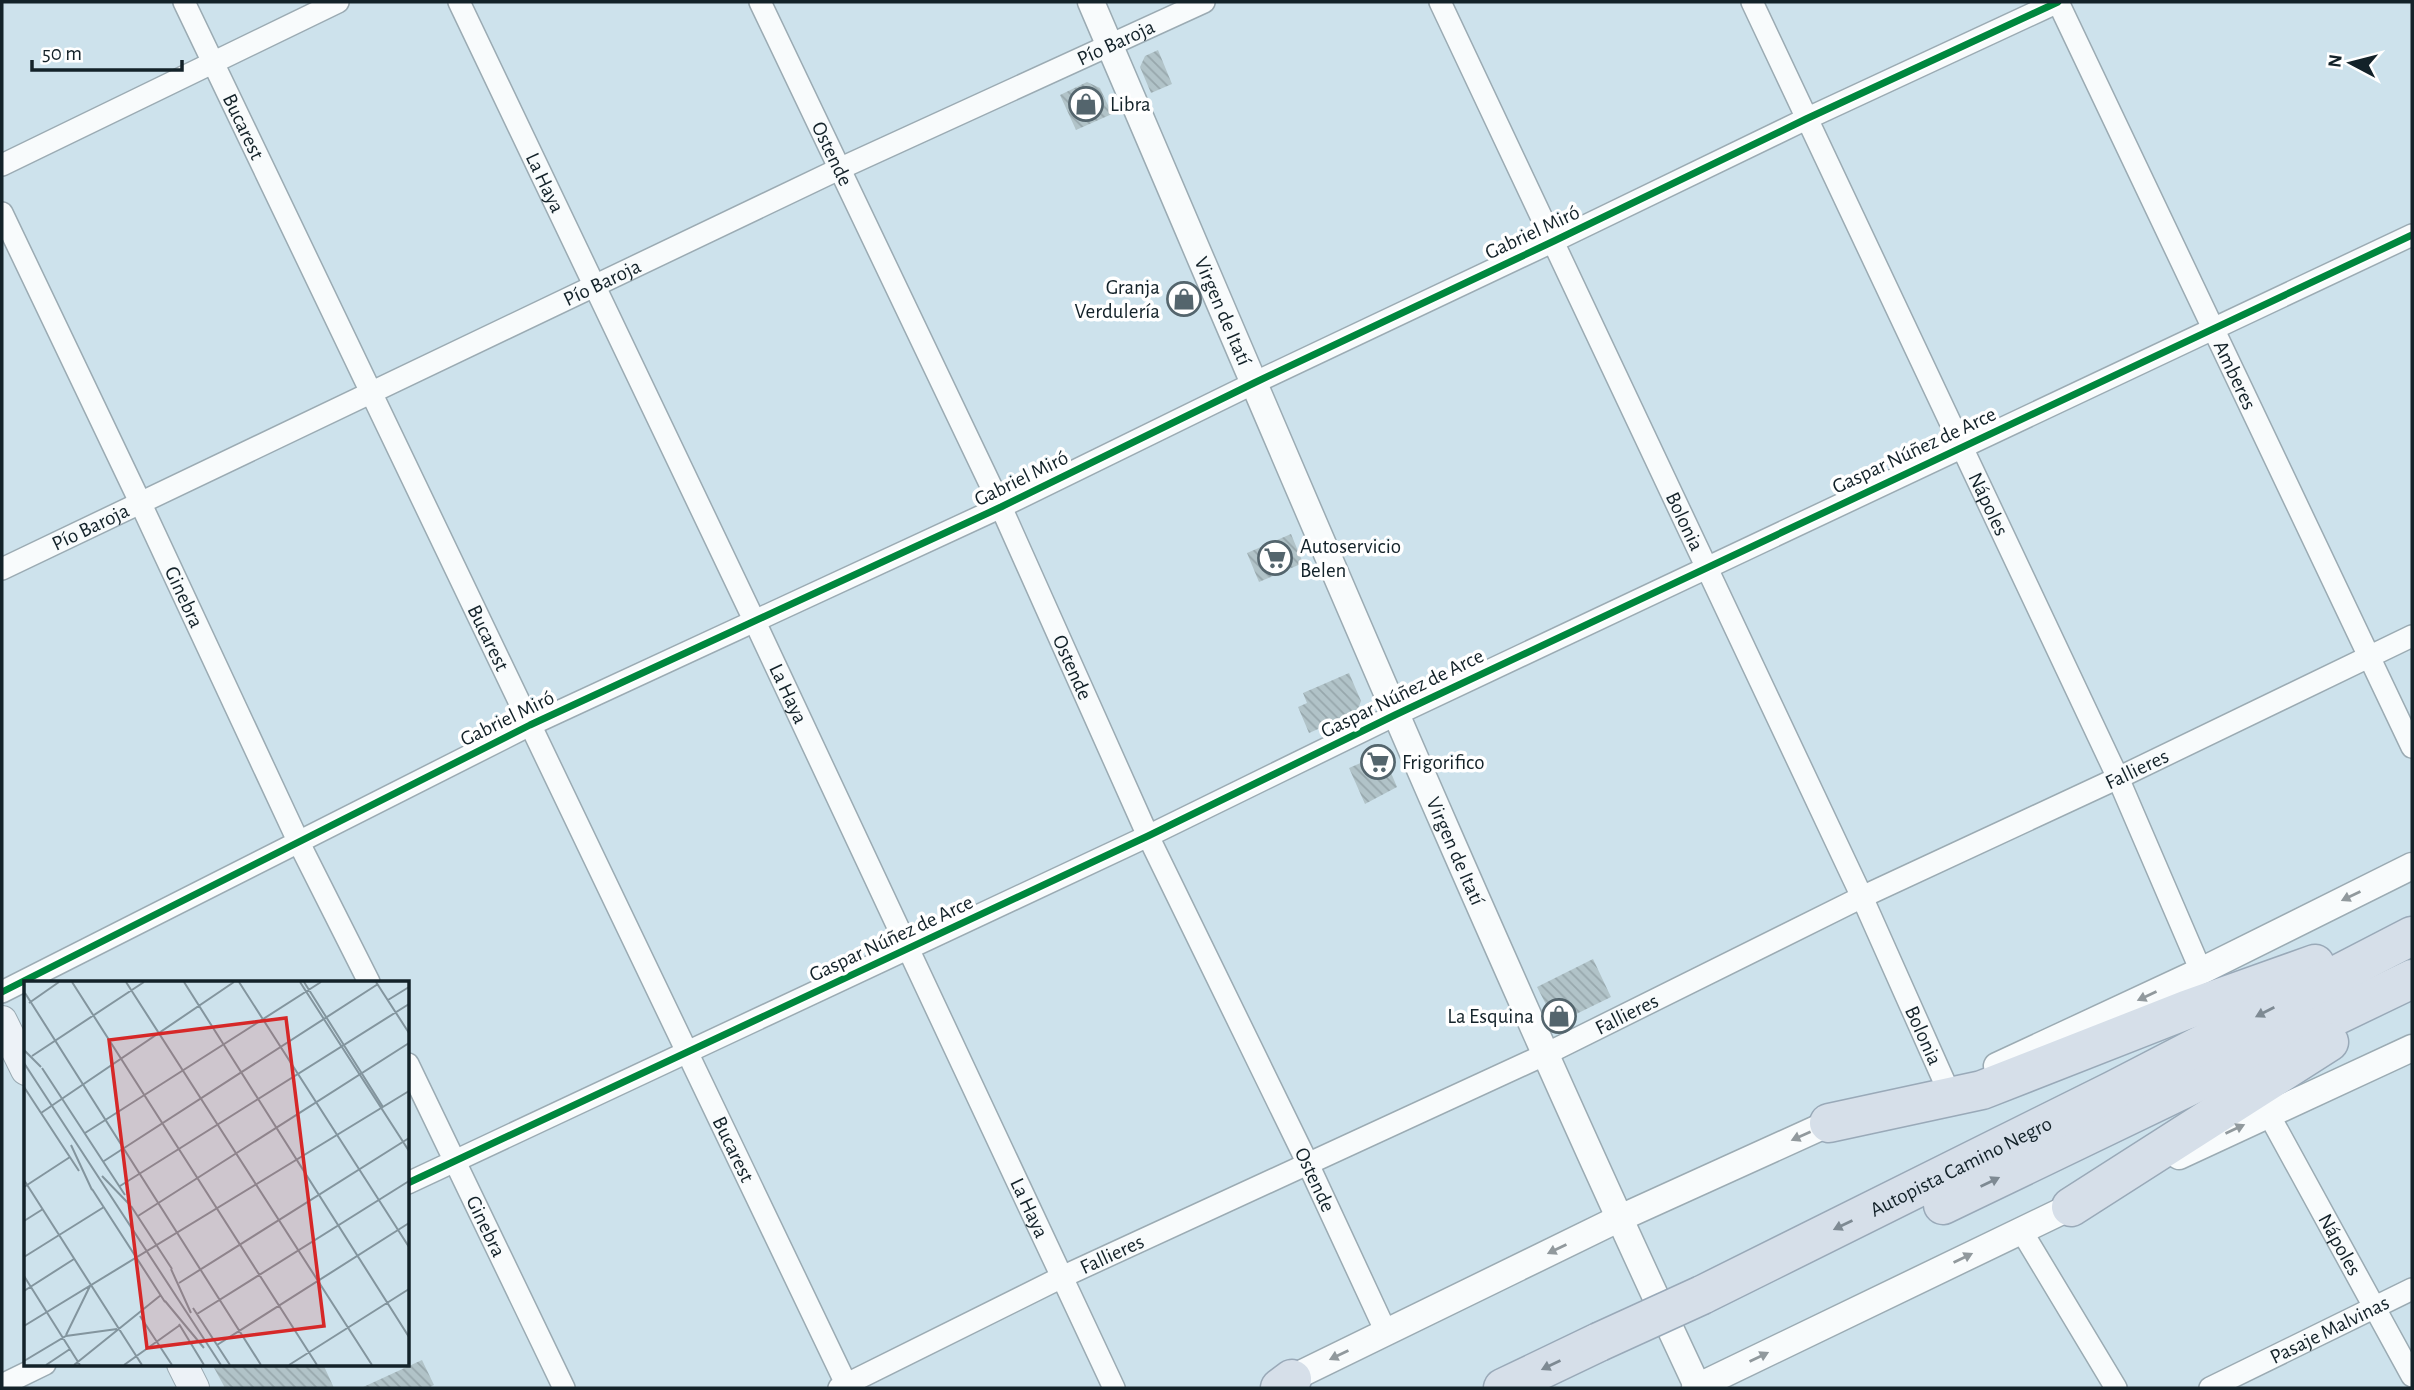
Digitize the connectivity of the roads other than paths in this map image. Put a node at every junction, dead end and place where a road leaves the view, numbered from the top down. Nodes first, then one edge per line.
1 (184, 2) edge
2 (338, 2) edge
3 (459, 2) edge
4 (760, 2) edge
5 (1091, 2) edge
6 (1205, 2) edge
7 (1440, 2) edge
8 (1752, 2) edge
9 (2058, 2) edge
10 (1110, 47) junction
11 (213, 62) junction
12 (1806, 119) junction
13 (2, 165) edge
14 (839, 169) junction
15 (2, 213) edge
16 (2412, 236) edge
17 (1554, 241) junction
18 (593, 286) junction
19 (2214, 330) junction
20 (1254, 383) junction
21 (372, 391) junction
22 (1960, 447) junction
23 (140, 502) junction
24 (1000, 507) junction
25 (1707, 567) junction
26 (2, 569) edge
27 (755, 622) junction
28 (2412, 636) edge
29 (2370, 656) junction
30 (1395, 715) junction
31 (530, 725) junction
32 (2412, 747) edge
33 (2118, 778) junction
34 (1148, 836) junction
35 (299, 843) junction
36 (2412, 866) edge
37 (1862, 897) junction
38 (2412, 929) edge
39 (2412, 936) edge
40 (909, 949) junction
41 (2201, 971) junction
42 (2412, 979) edge
43 (368, 981) edge
44 (2412, 989) edge
45 (2, 992) edge
46 (2, 1021) edge
47 (2412, 1048) edge
48 (687, 1053) junction
49 (1544, 1055) junction
50 (24, 1066) edge
51 (410, 1068) edge
52 (1944, 1081) junction
53 (2268, 1113) junction
54 (1829, 1123) junction
55 (455, 1160) junction
56 (1308, 1164) junction
57 (410, 1183) edge
58 (2071, 1207) junction
59 (1618, 1219) junction
60 (2021, 1230) junction
61 (1062, 1277) junction
62 (2412, 1289) edge
63 (2376, 1307) junction
64 (1706, 1308) junction
65 (1386, 1332) junction
66 (1606, 1354) junction
67 (41, 1366) edge
68 (183, 1366) edge
69 (2412, 1376) edge
70 (2, 1385) edge
71 (1281, 1385) edge
72 (845, 1387) edge
73 (194, 1388) edge
74 (564, 1388) edge
75 (1114, 1388) edge
76 (1503, 1388) edge
77 (1564, 1388) edge
78 (1697, 1388) edge
79 (2116, 1388) edge
80 (2210, 1388) edge

1 - 11 street, Bucarest
2 - 11 street
3 - 18 street, La Haya
4 - 14 street, Ostende
5 - 10 street, Virgen de Itatí
6 - 10 street, Pío Baroja
7 - 17 street, Bolonia
8 - 12 street, Nápoles
9 - 12 street, Gabriel Miró
9 - 19 street, Amberes
10 - 14 street, Pío Baroja
10 - 20 street, Virgen de Itatí
11 - 13 street
11 - 21 street, Bucarest
12 - 17 street, Gabriel Miró
12 - 22 street, Nápoles
14 - 18 street, Pío Baroja
14 - 24 street, Ostende
15 - 23 street, Ginebra
16 - 19 street, Gaspar Núñez de Arce
17 - 20 street, Gabriel Miró
17 - 25 street, Bolonia
18 - 21 street, Pío Baroja
18 - 27 street, La Haya
19 - 22 street, Gaspar Núñez de Arce
19 - 29 street, Amberes
20 - 24 street, Gabriel Miró
20 - 30 street, Virgen de Itatí
21 - 23 street, Pío Baroja
21 - 31 street, Bucarest
22 - 25 street, Gaspar Núñez de Arce
22 - 33 street, Nápoles
23 - 26 street, Pío Baroja
23 - 35 street, Ginebra
24 - 27 street, Gabriel Miró
24 - 34 street, Ostende
25 - 30 street, Gaspar Núñez de Arce
25 - 37 street, Bolonia
27 - 31 street, Gabriel Miró
27 - 40 street, La Haya
28 - 29 street, Fallieres
29 - 32 street, Amberes
29 - 33 street, Fallieres
30 - 34 street, Gaspar Núñez de Arce
30 - 49 street, Virgen de Itatí
31 - 35 street, Gabriel Miró
31 - 48 street, Bucarest
33 - 37 street, Fallieres
33 - 41 street, Nápoles
34 - 40 street, Gaspar Núñez de Arce
34 - 56 street, Ostende
35 - 43 street, Ginebra
35 - 45 street, Gabriel Miró
36 -> 41 street
37 - 49 street, Fallieres
37 - 52 street, Bolonia
38 - 54 highway
39 -> 64 highway, Autopista Camino Negro
40 - 48 street, Gaspar Núñez de Arce
40 - 61 street, La Haya
41 -> 52 street
64 -> 42 highway, Autopista Camino Negro
44 - 58 highway
46 - 50 main road
47 - 53 street
48 - 55 street, Gaspar Núñez de Arce
48 - 72 street, Bucarest
49 - 56 street, Fallieres
49 - 59 street, Virgen de Itatí
51 - 55 street, Ginebra
52 - 54 street
58 -> 53 street
53 - 63 street, Nápoles
54 -> 59 street
55 - 57 street, Gaspar Núñez de Arce
55 - 74 street, Ginebra
56 - 61 street, Fallieres
56 - 65 street, Ostende
58 - 60 street
59 -> 65 street
59 - 78 street, Virgen de Itatí
78 -> 60 street
60 - 79 street
61 - 72 street, Fallieres
61 - 75 street, La Haya
62 - 63 street, Pasaje Malvinas
63 - 69 street, Nápoles
63 - 80 street, Pasaje Malvinas
64 - 66 highway, Autopista Camino Negro, bridge
65 -> 71 street
66 -> 76 highway, Autopista Camino Negro
66 - 77 highway, Autopista Camino Negro
67 - 70 street
68 - 73 main road

